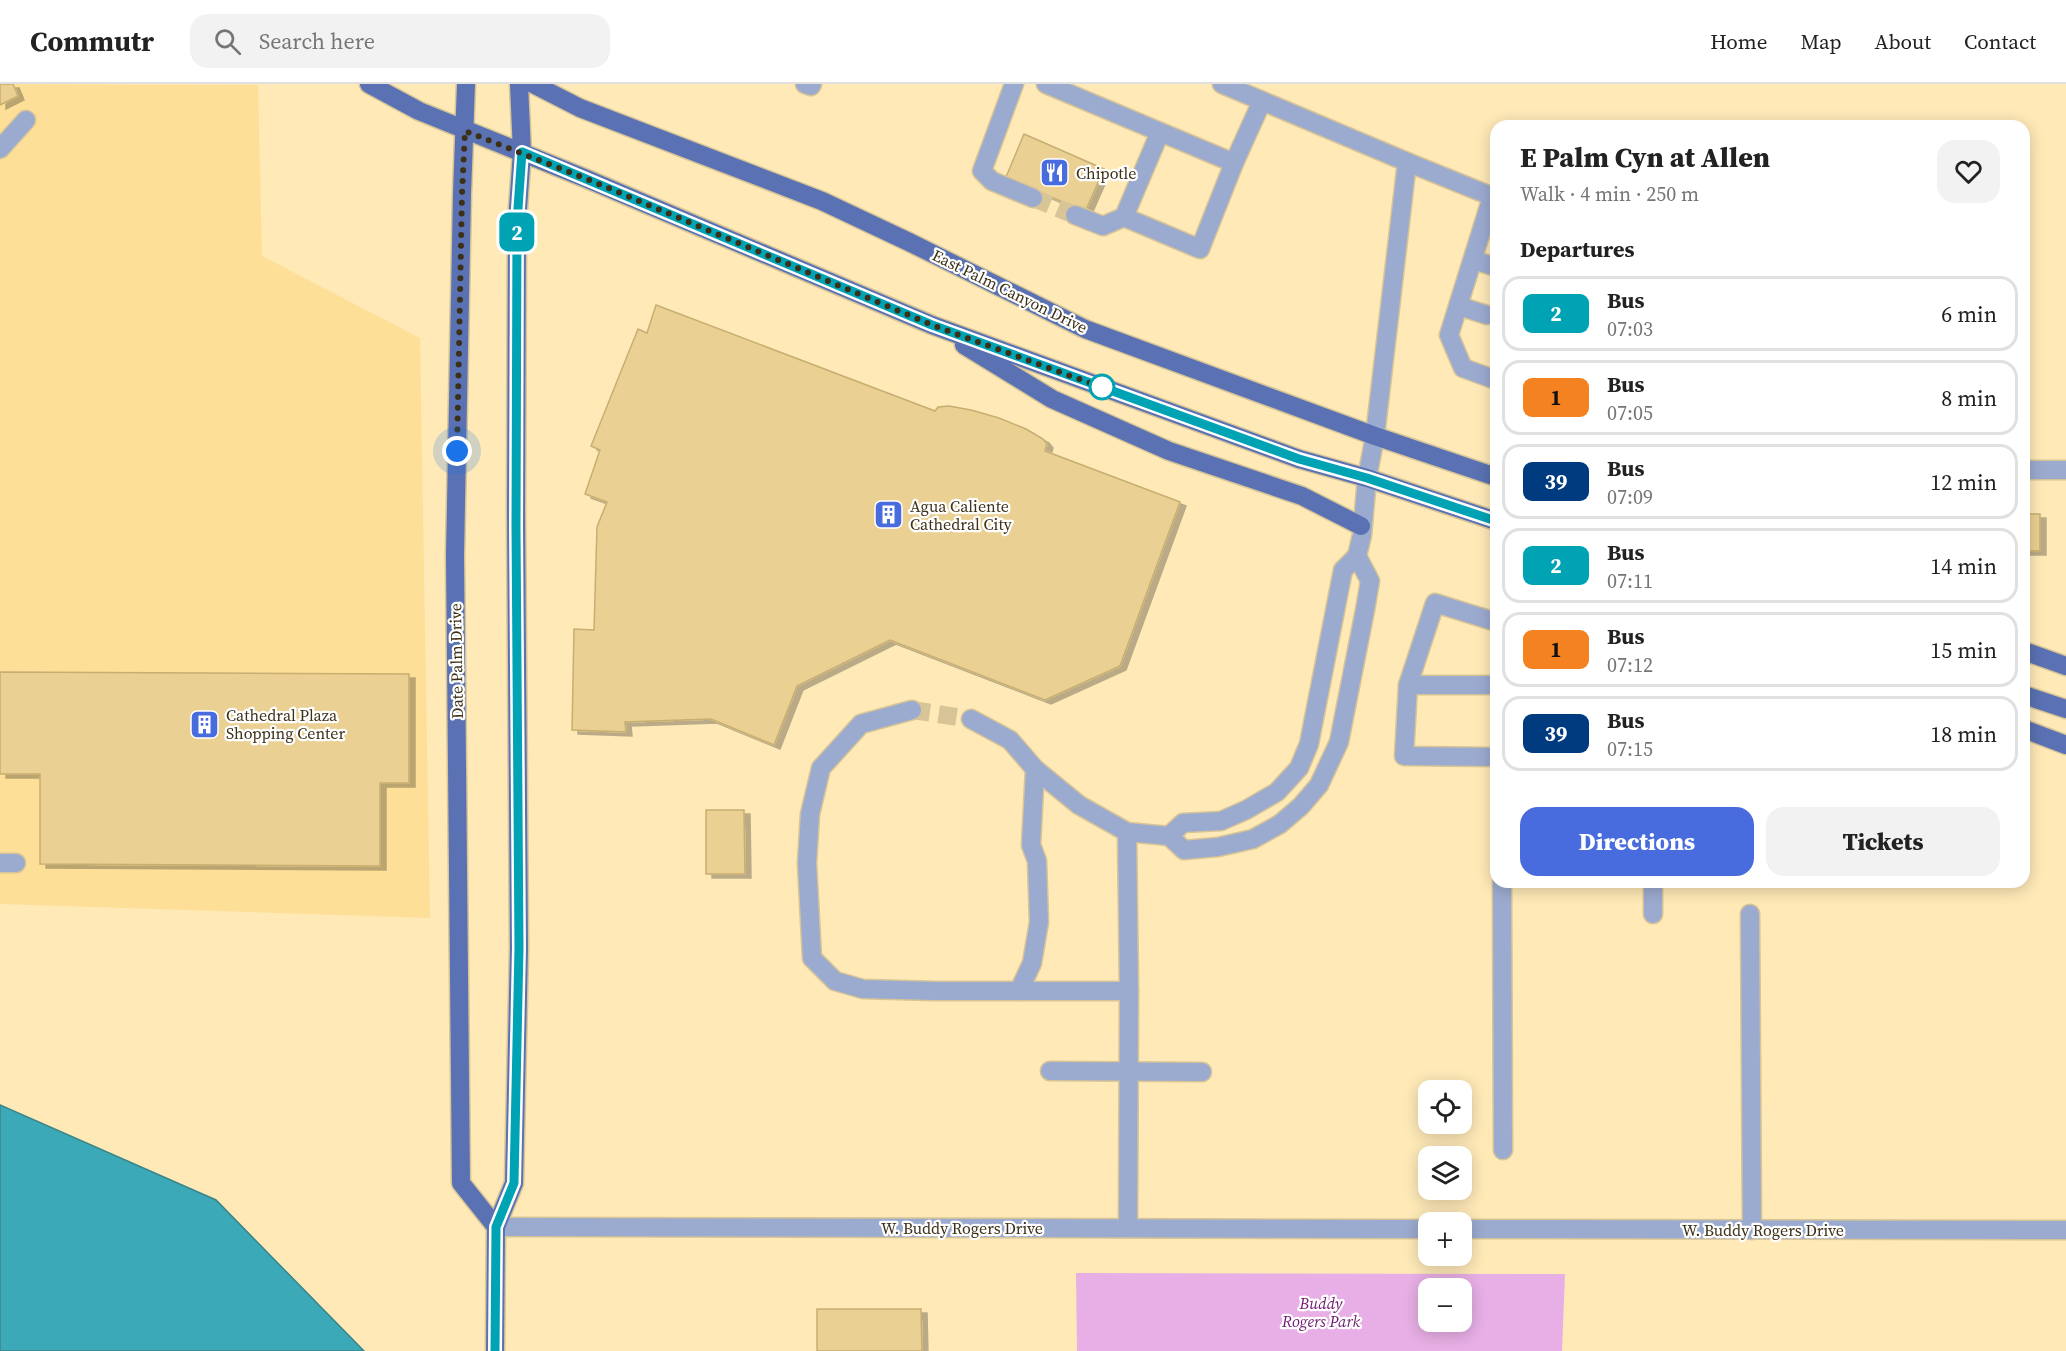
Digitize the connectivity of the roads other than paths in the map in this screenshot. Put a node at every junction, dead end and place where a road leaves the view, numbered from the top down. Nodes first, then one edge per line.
1 (369, 84) edge
2 (466, 84) edge
3 (519, 84) edge
4 (533, 84) edge
5 (805, 84) edge
6 (812, 84) edge
7 (1014, 84) edge
8 (1046, 84) edge
9 (1222, 84) edge
10 (1262, 101) junction
11 (26, 120) dead end
12 (465, 131) junction
13 (1160, 132) junction
14 (0, 149) edge
15 (522, 152) junction
16 (1407, 162) junction
17 (1234, 163) junction
18 (1490, 196) edge
19 (1033, 198) tunnel mouth
20 (1490, 210) edge
21 (1075, 215) tunnel mouth
22 (1124, 217) junction
23 (1473, 260) junction
24 (1490, 265) edge
25 (1458, 306) junction
26 (1487, 315) dead end
27 (932, 325) junction
28 (1490, 378) edge
29 (1375, 436) junction
30 (2030, 470) edge
31 (2066, 470) edge
32 (1490, 475) edge
33 (1367, 478) junction
34 (1490, 519) edge
35 (1361, 526) junction
36 (1357, 556) junction
37 (1490, 620) edge
38 (2030, 653) edge
39 (2066, 666) edge
40 (1408, 685) junction
41 (1490, 685) edge
42 (2030, 696) edge
43 (2066, 709) edge
44 (912, 710) tunnel mouth
45 (971, 718) tunnel mouth
46 (2030, 731) edge
47 (2066, 745) edge
48 (1490, 757) edge
49 (1035, 769) junction
50 (1127, 832) junction
51 (1169, 836) junction
52 (1502, 888) edge
53 (1653, 888) edge
54 (1653, 914) dead end
55 (1750, 914) dead end
56 (1129, 991) junction
57 (1020, 992) junction
58 (1050, 1071) dead end
59 (1129, 1071) junction
60 (1202, 1072) dead end
61 (1503, 1150) dead end
62 (496, 1227) junction
63 (1128, 1228) junction
64 (1418, 1229) edge
65 (1472, 1229) edge
66 (1752, 1230) junction
67 (2066, 1230) edge
68 (495, 1351) edge

1 - 12 main road
2 - 12 main road, Date Palm Drive
3 - 15 main road
4 - 29 main road, East Palm Canyon Drive
5 - 6 street
7 - 19 street
8 - 13 street
9 - 10 street
10 - 16 street
10 - 17 street
11 - 14 street
12 - 15 main road
12 - 62 main road, Date Palm Drive
13 - 17 street
13 - 22 street
15 - 27 main road
15 - 62 main road
16 - 18 street
16 - 29 street
17 - 22 street
20 - 23 street
21 - 22 street
23 - 24 street
23 - 25 street
25 - 26 street
25 - 28 street
27 - 33 main road
27 - 35 main road
29 - 32 main road, East Palm Canyon Drive
29 - 33 street
30 - 31 street
33 - 34 main road
33 - 35 street
35 - 36 street
36 - 51 street
36 - 51 street
37 - 40 street
38 - 39 main road
40 - 41 street
40 - 48 street
42 - 43 main road
44 - 57 street
45 - 49 street
46 - 47 main road
49 - 50 street
49 - 57 street
50 - 51 street
50 - 56 street
52 - 61 street
53 - 54 street
55 - 66 street
56 - 57 street
56 - 59 street
58 - 59 street
59 - 60 street
59 - 63 street
62 - 63 street, W. Buddy Rogers Drive
62 - 68 main road
63 - 64 street, W. Buddy Rogers Drive
65 - 66 street, W. Buddy Rogers Drive
66 - 67 street, W. Buddy Rogers Drive

